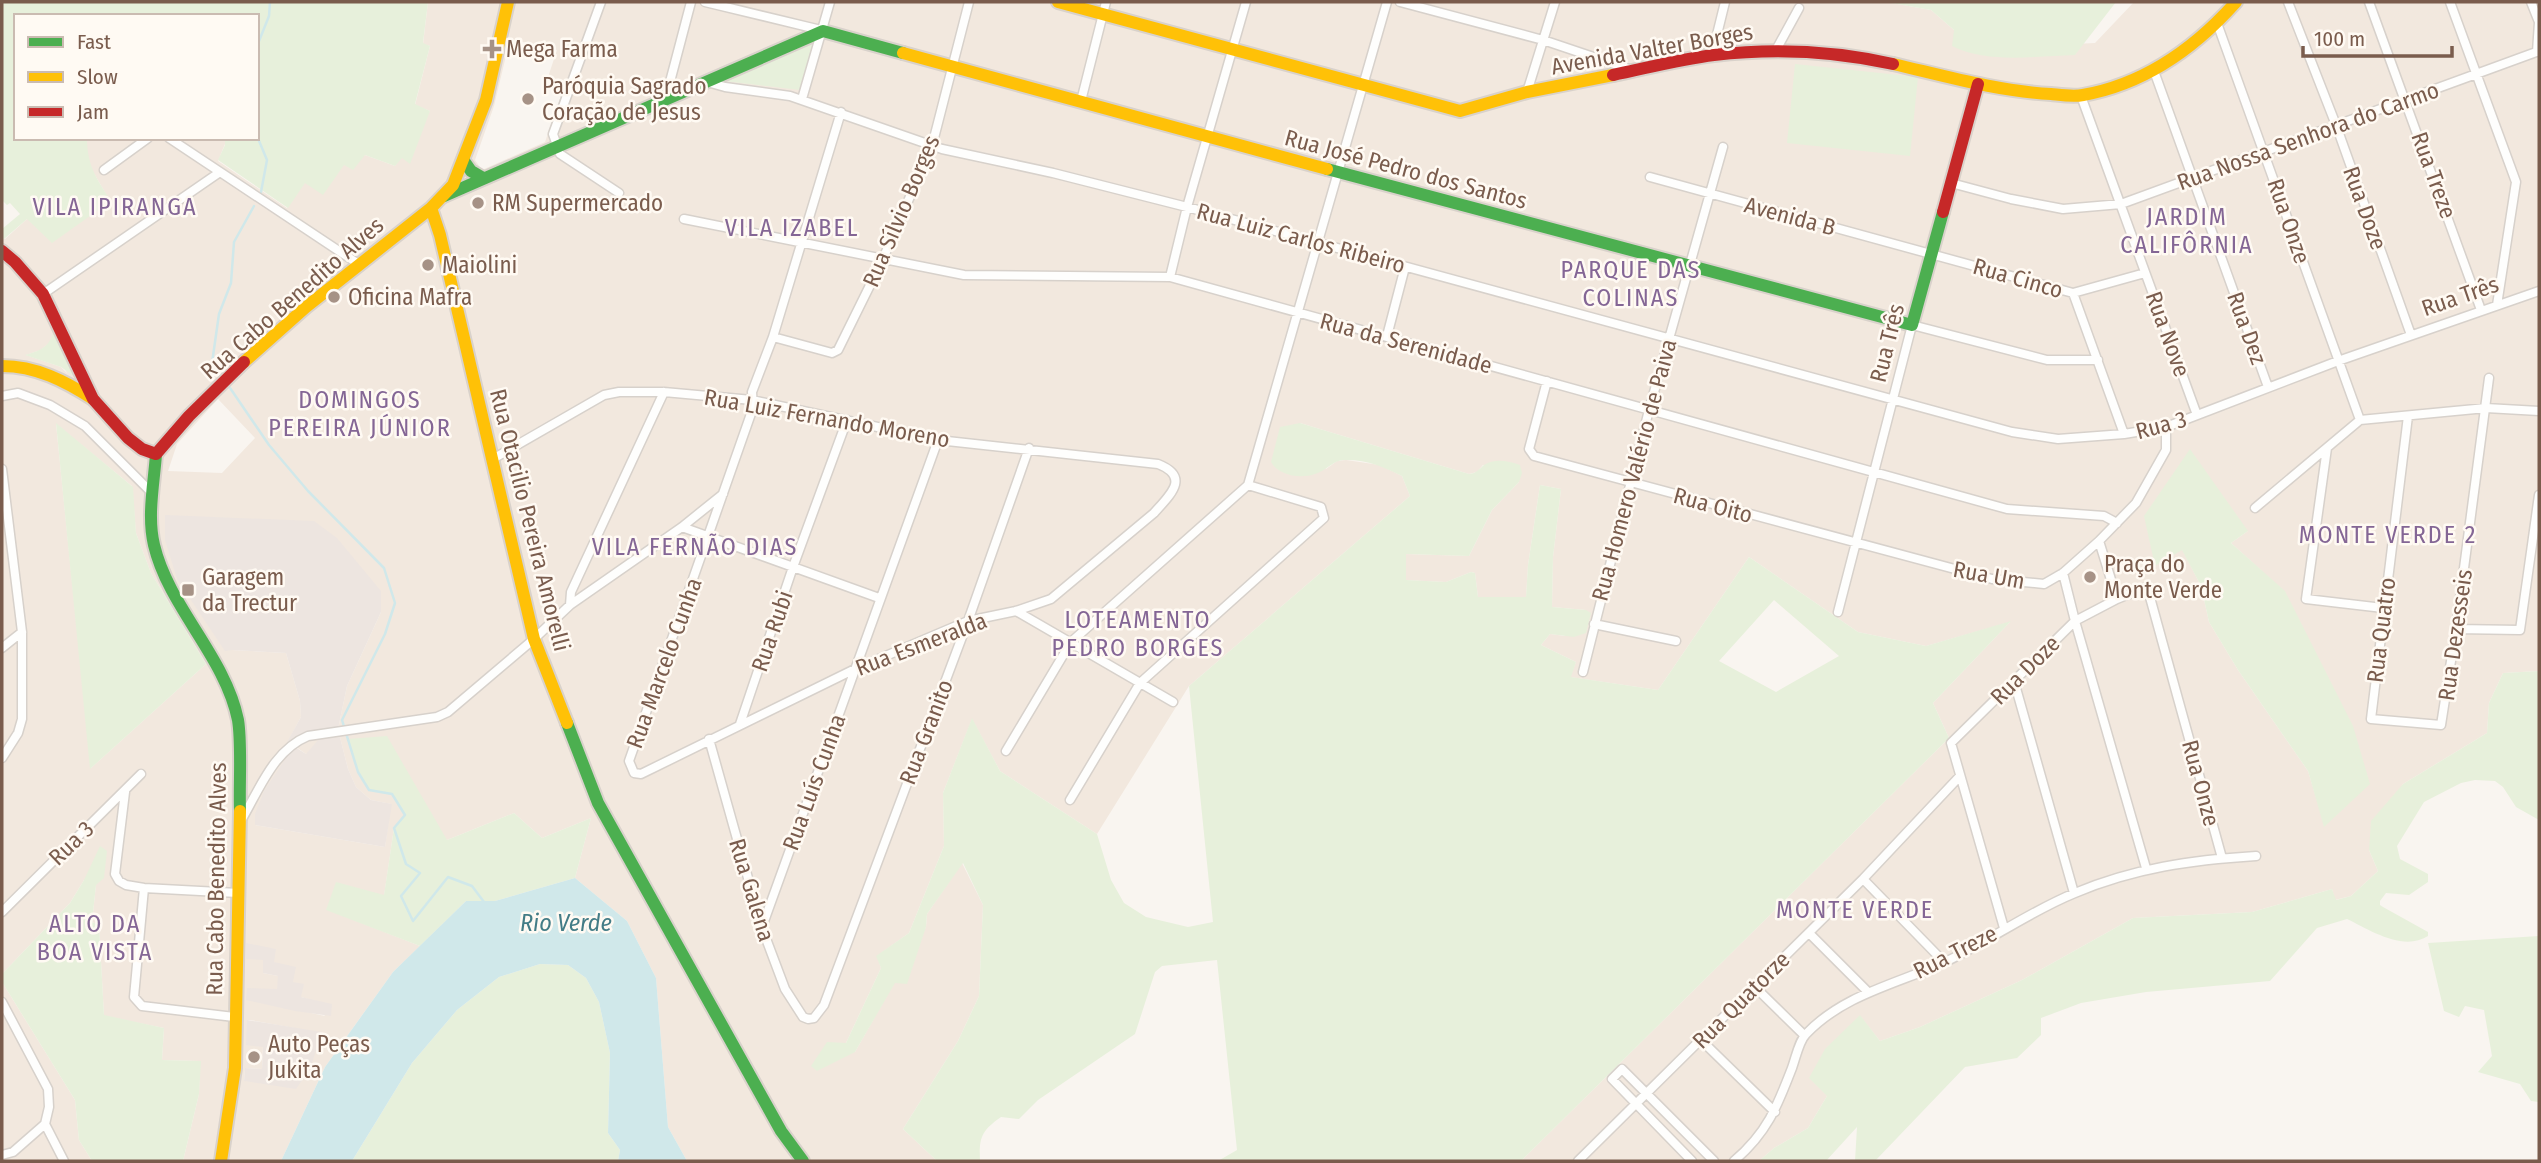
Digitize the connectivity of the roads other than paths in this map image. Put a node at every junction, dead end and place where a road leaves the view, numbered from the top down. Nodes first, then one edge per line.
1 (508, 2) edge
2 (601, 2) edge
3 (691, 2) edge
4 (705, 2) edge
5 (830, 2) edge
6 (969, 2) edge
7 (1058, 2) edge
8 (1246, 2) edge
9 (1387, 2) edge
10 (1399, 2) edge
11 (1555, 2) edge
12 (1726, 2) edge
13 (2236, 2) edge
14 (2288, 2) edge
15 (2369, 2) edge
16 (2450, 2) edge
17 (2531, 2) edge
18 (1105, 8) edge
19 (1799, 8) dead end
20 (2217, 23) junction
21 (823, 31) junction
22 (1543, 40) junction
23 (1776, 50) junction
24 (1234, 51) junction
25 (2538, 52) edge
26 (1712, 55) junction
27 (951, 67) junction
28 (1635, 71) junction
29 (2154, 71) junction
30 (2477, 73) junction
31 (707, 82) junction
32 (1978, 84) junction
33 (1364, 86) junction
34 (1527, 92) junction
35 (2081, 96) junction
36 (666, 97) junction
37 (802, 99) junction
38 (2407, 100) junction
39 (1081, 102) junction
40 (841, 112) junction
41 (2336, 125) junction
42 (1208, 137) junction
43 (145, 140) edge
44 (172, 140) edge
45 (556, 146) junction
46 (932, 146) junction
47 (1723, 147) dead end
48 (2265, 153) junction
49 (464, 161) junction
50 (104, 170) dead end
51 (220, 172) junction
52 (1339, 172) junction
53 (1650, 177) dead end
54 (483, 178) junction
55 (2193, 178) junction
56 (1951, 183) junction
57 (619, 193) dead end
58 (1709, 194) junction
59 (443, 196) junction
60 (2121, 204) junction
61 (1187, 207) junction
62 (432, 208) junction
63 (684, 219) dead end
64 (1318, 243) junction
65 (802, 244) junction
66 (2, 251) edge
67 (1931, 253) junction
68 (882, 261) junction
69 (360, 265) junction
70 (1688, 266) junction
71 (1405, 267) junction
72 (2145, 273) junction
73 (1170, 277) junction
74 (2539, 291) edge
75 (2073, 293) junction
76 (43, 294) junction
77 (2497, 305) junction
78 (2482, 310) junction
79 (1299, 314) junction
80 (1912, 325) junction
81 (2411, 335) junction
82 (1387, 336) junction
83 (773, 337) junction
84 (1668, 339) junction
85 (2098, 360) junction
86 (2338, 361) junction
87 (2, 366) edge
88 (2489, 378) dead end
89 (1547, 381) junction
90 (2268, 387) junction
91 (664, 392) junction
92 (2, 396) edge
93 (93, 399) junction
94 (752, 400) junction
95 (1894, 400) junction
96 (2486, 408) junction
97 (1648, 410) junction
98 (2539, 411) edge
99 (2197, 415) junction
100 (2408, 416) junction
101 (847, 420) junction
102 (2360, 420) junction
103 (2166, 427) junction
104 (2124, 434) junction
105 (938, 440) junction
106 (1029, 448) junction
107 (2327, 448) junction
108 (156, 454) junction
109 (491, 460) junction
110 (2, 469) edge
111 (1875, 471) junction
112 (1176, 476) joint
113 (1630, 482) junction
114 (1248, 485) junction
115 (153, 494) junction
116 (724, 494) junction
117 (2539, 495) edge
118 (2539, 502) edge
119 (2255, 508) dead end
120 (5, 517) edge
121 (2117, 523) junction
122 (682, 527) junction
123 (709, 536) junction
124 (2099, 541) junction
125 (1855, 544) junction
126 (793, 567) junction
127 (2063, 573) junction
128 (2144, 588) joint
129 (879, 598) junction
130 (2117, 599) junction
131 (570, 605) junction
132 (2383, 608) junction
133 (1016, 611) junction
134 (1838, 612) dead end
135 (968, 621) junction
136 (2075, 621) junction
137 (1594, 624) junction
138 (2456, 629) junction
139 (22, 632) junction
140 (534, 639) junction
141 (1676, 641) dead end
142 (1071, 642) junction
143 (2, 648) edge
144 (855, 669) junction
145 (1583, 672) dead end
146 (2014, 681) junction
147 (1140, 682) junction
148 (1173, 702) dead end
149 (740, 724) junction
150 (2441, 725) joint
151 (709, 739) junction
152 (1006, 751) dead end
153 (2, 758) edge
154 (634, 773) joint
155 (141, 774) dead end
156 (1960, 776) junction
157 (125, 792) junction
158 (1070, 800) dead end
159 (240, 821) junction
160 (2256, 856) dead end
161 (2222, 858) junction
162 (2146, 868) junction
163 (1863, 879) junction
164 (144, 888) junction
165 (238, 893) junction
166 (2074, 893) junction
167 (2, 912) edge
168 (762, 928) junction
169 (2004, 928) junction
170 (1809, 933) junction
171 (1944, 962) junction
172 (1755, 987) junction
173 (1868, 992) junction
174 (2, 1002) edge
175 (819, 1014) joint
176 (234, 1017) junction
177 (1804, 1035) junction
178 (1701, 1040) junction
179 (1647, 1094) junction
180 (1636, 1104) junction
181 (1775, 1112) junction
182 (45, 1124) junction
183 (2, 1155) edge
184 (1583, 1160) edge
185 (64, 1161) edge
186 (221, 1161) edge
187 (803, 1161) edge
188 (1692, 1161) edge
189 (1714, 1161) edge
190 (1734, 1161) edge

1 - 49 street, Rua Cabo Benedito Alves
2 - 45 street
3 - 36 street
4 - 21 street, Rua José Pedro dos Santos
5 - 21 street
6 - 27 street, Rua Sílvio Borges
7 - 18 street, Avenida Valter Borges
8 - 24 street
9 - 33 street
10 - 22 street
11 - 22 street
12 - 26 street
13 - 20 street, Avenida Valter Borges
14 - 41 street, Rua Doze
15 - 38 street, Rua Treze
16 - 30 street
17 - 25 street
18 - 24 street, Avenida Valter Borges
18 - 39 street
19 - 23 street
20 - 29 street, Avenida Valter Borges
20 - 48 street, Rua Onze
21 - 27 street, Rua José Pedro dos Santos
21 - 31 street
21 - 37 street
22 - 28 street
22 - 34 street
23 - 26 street, Avenida Valter Borges
23 - 32 street, Avenida Valter Borges
24 - 33 street, Avenida Valter Borges
24 - 42 street
25 - 30 street, Rua Nossa Senhora do Carmo
26 - 28 street, Avenida Valter Borges
27 - 39 street, Rua José Pedro dos Santos
27 - 46 street, Rua Sílvio Borges
28 - 34 street, Avenida Valter Borges
29 - 35 street, Avenida Valter Borges
29 - 55 street, Rua Dez
30 - 38 street, Rua Nossa Senhora do Carmo
30 - 77 street
31 - 36 street
31 - 37 street, Rua Luiz Carlos Ribeiro
32 - 35 street, Avenida Valter Borges
32 - 56 street, Rua Três
33 - 34 street, Avenida Valter Borges
33 - 52 street
35 - 60 street, Rua Nove
36 - 45 street
37 - 40 street, Rua Luiz Carlos Ribeiro
38 - 41 street, Rua Nossa Senhora do Carmo
38 - 78 street, Rua Treze
39 - 42 street, Rua José Pedro dos Santos
40 - 46 street, Rua Luiz Carlos Ribeiro
40 - 65 street, Rua Marcelo Cunha
41 - 48 street, Rua Nossa Senhora do Carmo
41 - 81 street, Rua Doze
42 - 52 street, Rua José Pedro dos Santos
42 - 61 street
43 - 50 street
44 - 51 street
45 - 54 street
45 - 57 street
46 - 61 street, Rua Luiz Carlos Ribeiro
46 - 68 street, Rua Sílvio Borges
47 - 58 street, Rua Homero Valério de Paiva
48 - 55 street, Rua Nossa Senhora do Carmo
48 - 86 street, Rua Onze
49 - 54 street
49 - 59 street, Rua Cabo Benedito Alves
51 - 69 street
51 - 76 street
52 - 64 street
52 - 70 street, Rua José Pedro dos Santos
53 - 58 street, Avenida B
54 - 59 street
55 - 60 street, Rua Nossa Senhora do Carmo
55 - 90 street, Rua Dez
56 - 60 street, Rua Nossa Senhora do Carmo
56 - 67 street, Rua Três
58 - 67 street, Avenida B
58 - 70 street, Rua Homero Valério de Paiva
59 - 62 street, Rua Cabo Benedito Alves
60 - 72 street, Rua Nove
61 - 64 street, Rua Luiz Carlos Ribeiro
61 - 73 street
62 - 69 street, Rua Cabo Benedito Alves
62 - 109 street, Rua Otacilio Pereira Amorelli
63 - 65 street, Rua da Serenidade
64 - 71 street, Rua Luiz Carlos Ribeiro
64 - 79 street
65 - 68 street, Rua da Serenidade
65 - 83 street, Rua Marcelo Cunha
66 - 76 street
67 - 75 street, Rua Cinco
67 - 80 street, Rua Três
68 - 73 street, Rua da Serenidade
68 - 83 street, Rua Sílvio Borges
69 - 108 street, Rua Cabo Benedito Alves
70 - 80 street, Rua José Pedro dos Santos
70 - 84 street, Rua Homero Valério de Paiva
71 - 82 street
71 - 84 street, Rua Luiz Carlos Ribeiro
72 - 75 street, Rua Cinco
72 - 99 street, Rua Nove
73 - 79 street, Rua da Serenidade
74 - 77 street, Rua Três
75 - 85 street
76 - 93 street
77 - 78 street, Rua Três
78 - 81 street, Rua Três
79 - 82 street, Rua da Serenidade
79 - 114 street
80 - 85 street, Rua José Pedro dos Santos
80 - 95 street, Rua Três
81 - 86 street, Rua Três
82 - 89 street, Rua da Serenidade
83 - 94 street, Rua Marcelo Cunha
84 - 95 street, Rua Luiz Carlos Ribeiro
84 - 97 street, Rua Homero Valério de Paiva
85 - 104 street
86 - 90 street, Rua Três
86 - 102 street, Rua Onze
87 - 93 street
88 - 96 street, Rua Dezesseis
89 - 97 street, Rua da Serenidade
89 - 113 street, Rua Oito
90 - 99 street, Rua Três
91 - 94 street, Rua Luiz Fernando Moreno
91 - 109 street, Rua Luiz Fernando Moreno
91 - 131 street
92 - 115 street
93 - 108 street
94 - 101 street, Rua Luiz Fernando Moreno
94 - 116 street, Rua Marcelo Cunha
95 - 104 street, Rua 3
95 - 111 street, Rua Três
96 - 98 street
96 - 100 street
96 - 138 street, Rua Dezesseis
97 - 111 street, Rua da Serenidade
97 - 113 street, Rua Homero Valério de Paiva
99 - 103 street, Rua 3
100 - 102 street
100 - 132 street, Rua Quatro
101 - 105 street, Rua Luiz Fernando Moreno
101 - 126 street, Rua Rubi
102 - 107 street
103 - 104 street, Rua 3
103 - 121 street, Rua Um
105 - 106 street, Rua Luiz Fernando Moreno
105 - 129 street, Rua Luís Cunha
106 - 112 street, Rua Luiz Fernando Moreno
106 - 135 street, Rua Granito
107 - 119 street
107 - 132 street
108 - 115 street, Rua Cabo Benedito Alves
109 - 140 street, Rua Otacilio Pereira Amorelli
110 - 120 street
111 - 121 street, Rua da Serenidade
111 - 125 street, Rua Três
112 - 133 street, Rua Esmeralda
113 - 125 street, Rua Oito
113 - 137 street, Rua Homero Valério de Paiva
114 - 142 street
114 - 147 street
115 - 159 street, Rua Cabo Benedito Alves
116 - 122 street
116 - 123 street, Rua Marcelo Cunha
117 - 118 street
118 - 138 street
120 - 139 street
121 - 124 street, Rua Um
122 - 123 street
122 - 131 street
123 - 126 street
123 - 154 street, Rua Marcelo Cunha
124 - 127 street, Rua Um
124 - 130 street
125 - 127 street, Rua Um
125 - 134 street, Rua Três
126 - 129 street
126 - 149 street, Rua Rubi
127 - 136 street
128 - 130 street, Rua Doze
128 - 161 street, Rua Onze
129 - 144 street, Rua Luís Cunha
130 - 136 street, Rua Doze
131 - 140 street
132 - 150 street, Rua Quatro
133 - 135 street, Rua Esmeralda
133 - 142 street
135 - 144 street, Rua Esmeralda
135 - 175 street, Rua Granito
136 - 146 street, Rua Doze
136 - 162 street
137 - 141 street
137 - 145 street, Rua Homero Valério de Paiva
138 - 150 street, Rua Dezesseis
139 - 143 street
139 - 153 street
140 - 159 street
140 - 187 street, Rua Otacilio Pereira Amorelli
142 - 147 street
142 - 152 street
144 - 149 street, Rua Esmeralda
144 - 168 street, Rua Luís Cunha
146 - 156 street, Rua Doze
146 - 166 street
147 - 148 street
147 - 158 street
149 - 151 street, Rua Esmeralda
151 - 154 street, Rua Esmeralda
151 - 168 street, Rua Galena
155 - 157 street, Rua 3
156 - 163 street, Rua Quatorze
156 - 169 street
157 - 164 street
157 - 167 street, Rua 3
159 - 165 street, Rua Cabo Benedito Alves
160 - 161 street, Rua Treze
161 - 162 street, Rua Treze
162 - 166 street, Rua Treze
163 - 170 street, Rua Quatorze
163 - 171 street
164 - 165 street
164 - 176 street
165 - 176 street, Rua Cabo Benedito Alves
166 - 169 street, Rua Treze
168 - 175 street, Rua Galena
169 - 171 street, Rua Treze
170 - 172 street, Rua Quatorze
170 - 173 street
171 - 173 street, Rua Treze
172 - 177 street
172 - 178 street, Rua Quatorze
173 - 177 street, Rua Treze
174 - 182 street
176 - 186 street, Rua Cabo Benedito Alves
177 - 181 street
178 - 179 street, Rua Quatorze
178 - 181 street
179 - 180 street, Rua Quatorze
179 - 180 street
179 - 189 street
180 - 184 street, Rua Quatorze
180 - 188 street
181 - 190 street
182 - 183 street
182 - 185 street

